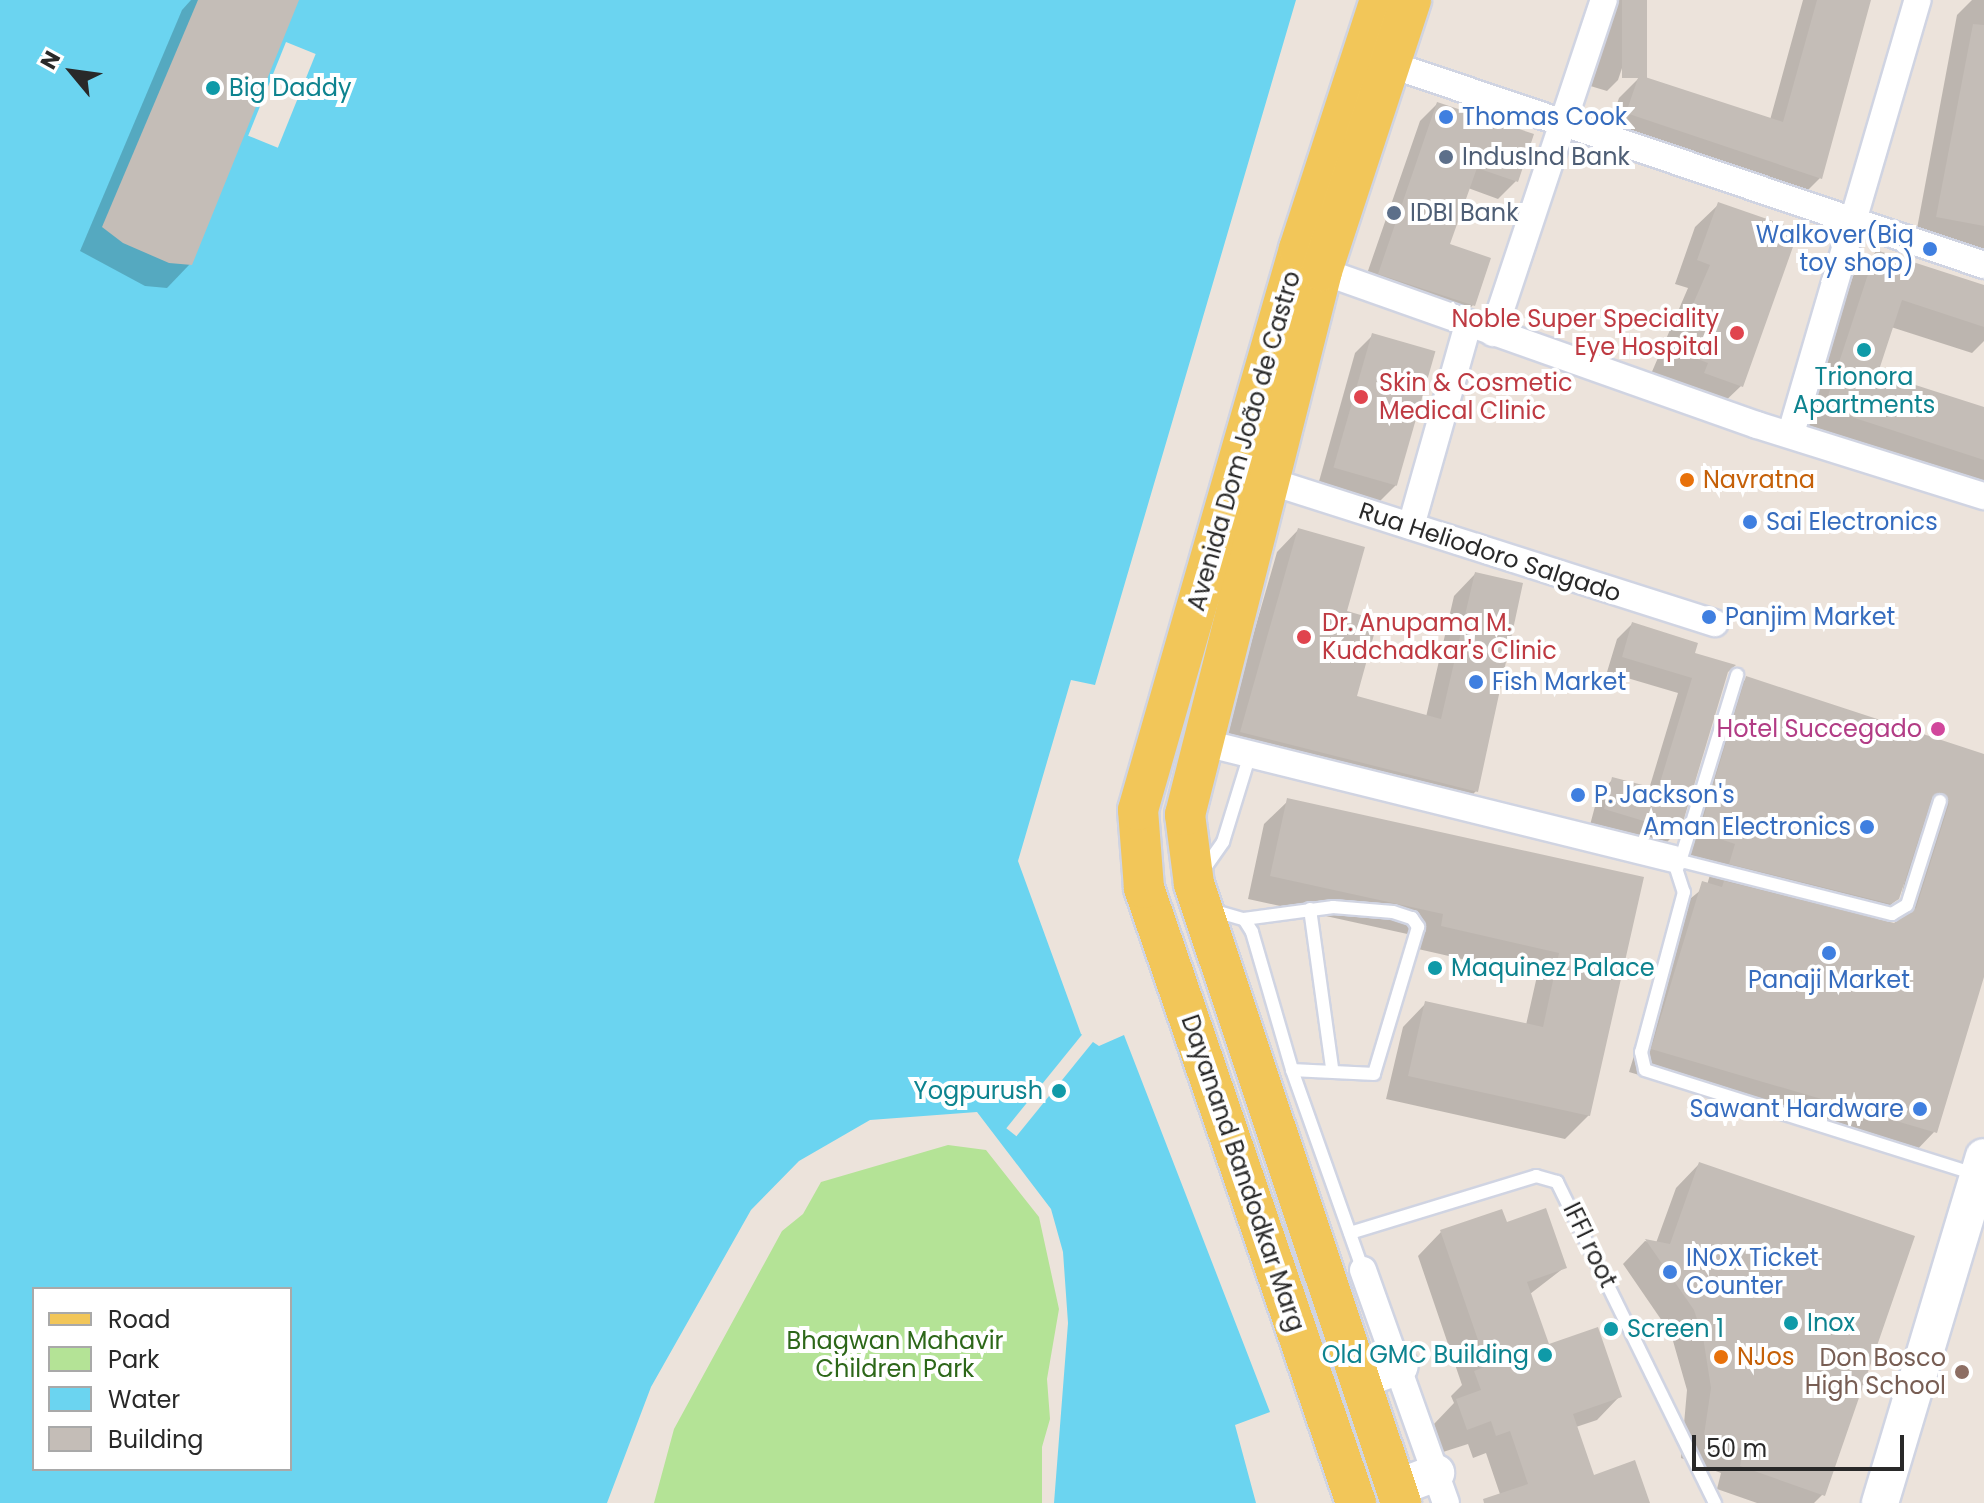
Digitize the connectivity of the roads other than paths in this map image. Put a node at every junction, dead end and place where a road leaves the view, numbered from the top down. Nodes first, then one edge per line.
1 (1380, 0) edge
2 (1411, 0) edge
3 (1604, 0) edge
4 (1918, 0) edge
5 (1389, 64) junction
6 (1563, 127) junction
7 (1854, 217) junction
8 (1984, 265) edge
9 (1322, 271) junction
10 (1480, 329) junction
11 (1791, 433) junction
12 (1266, 480) junction
13 (1984, 496) edge
14 (1411, 526) junction
15 (1715, 623) dead end
16 (1737, 675) dead end
17 (1205, 743) junction
18 (1250, 754) junction
19 (1940, 801) dead end
20 (1675, 865) junction
21 (1195, 882) junction
22 (1144, 888) joint
23 (1310, 909) junction
24 (1244, 919) junction
25 (1332, 1068) junction
26 (1292, 1070) junction
27 (1981, 1166) edge
28 (1350, 1233) junction
29 (1363, 1270) joint
30 (1400, 1366) junction
31 (1360, 1380) junction
32 (1441, 1488) edge
33 (1398, 1496) edge
34 (1356, 1503) edge
35 (1715, 1503) edge
36 (1880, 1503) edge

1 - 22 main road, Avenida Dom João de Castro
2 - 5 main road, Avenida Dom João de Castro
3 - 6 street
4 - 7 street
5 - 6 street
5 - 9 main road, Avenida Dom João de Castro
6 - 7 street
6 - 10 street
7 - 8 street
7 - 11 street
9 - 10 street
9 - 12 main road, Avenida Dom João de Castro
10 - 11 street
10 - 14 street
11 - 13 street
12 - 14 street, Rua Heliodoro Salgado
12 - 17 main road, Avenida Dom João de Castro
14 - 15 street, Rua Heliodoro Salgado
16 - 20 lane
17 - 18 street
17 - 21 main road, Avenida Dom João de Castro
18 - 20 street
18 - 21 lane
19 - 20 lane
20 - 27 lane
21 - 24 lane
21 - 31 main road, Avenida Dom João de Castro
22 - 34 main road, Dayanand Bandodkar Marg
23 - 24 lane
23 - 25 lane
23 - 25 lane
24 - 26 lane
25 - 26 lane
26 - 28 lane
27 - 36 street
28 - 29 lane
28 - 35 lane, IFFI root
29 - 30 street
30 - 31 street
30 - 32 street
31 - 33 main road, Avenida Dom João de Castro
32 - 33 street

